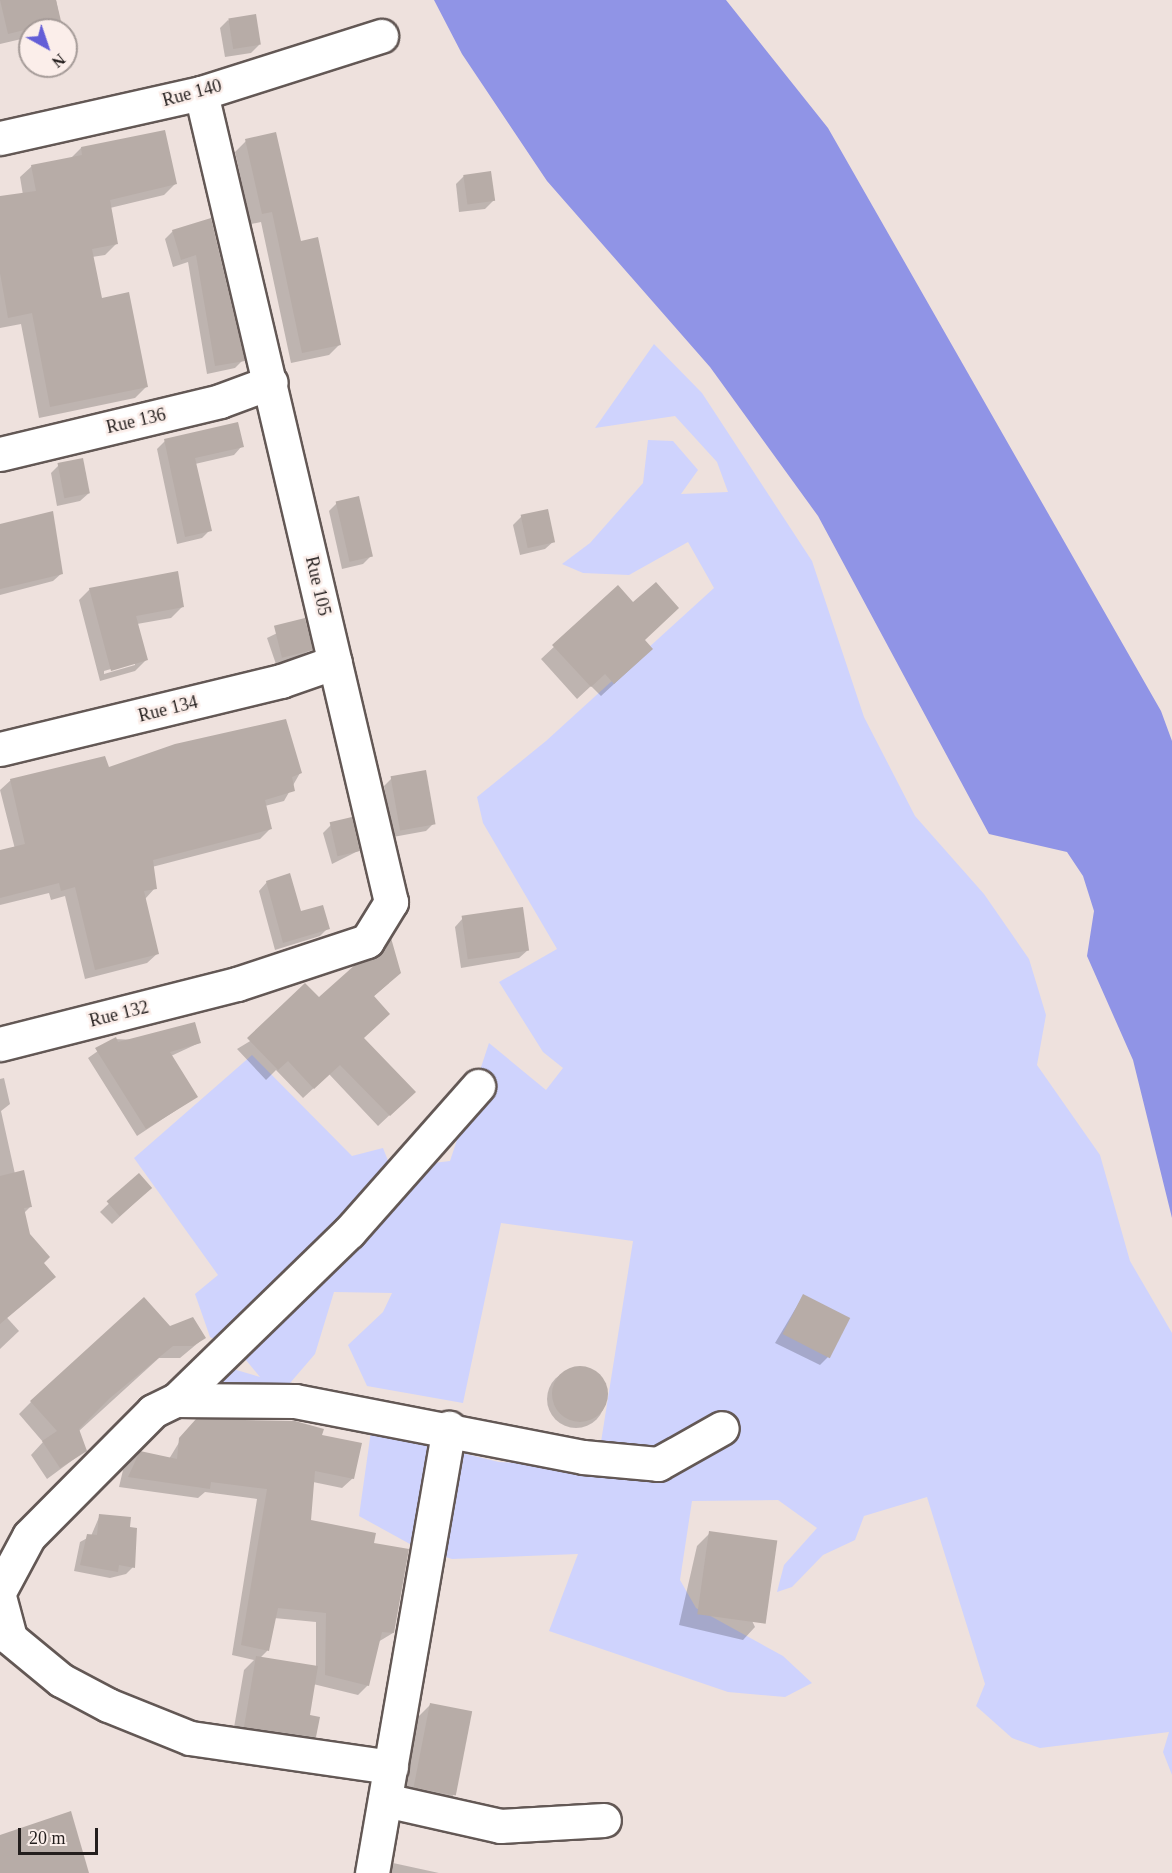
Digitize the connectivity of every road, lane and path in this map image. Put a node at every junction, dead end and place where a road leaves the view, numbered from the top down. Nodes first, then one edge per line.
1 (381, 36) dead end
2 (201, 93) junction
3 (0, 138) edge
4 (271, 382) junction
5 (0, 454) edge
6 (335, 662) junction
7 (0, 749) edge
8 (237, 984) joint
9 (0, 1044) edge
10 (478, 1086) dead end
11 (176, 1400) junction
12 (449, 1428) junction
13 (722, 1428) dead end
14 (0, 1590) edge
15 (0, 1600) edge
16 (5, 1640) edge
17 (391, 1767) junction
18 (385, 1800) junction
19 (604, 1820) dead end
20 (372, 1873) edge

1 - 2 street, Rue 140
2 - 3 street, Rue 140
2 - 4 street, Rue 105
4 - 5 street, Rue 136
4 - 6 street, Rue 105
6 - 7 street, Rue 134
6 - 8 street, Rue 105
8 - 9 street, Rue 132
10 - 11 street
11 - 12 street
11 - 14 street
12 - 13 street
12 - 17 street
15 - 16 street
16 - 17 street
17 - 18 street
18 - 19 street
18 - 20 street

